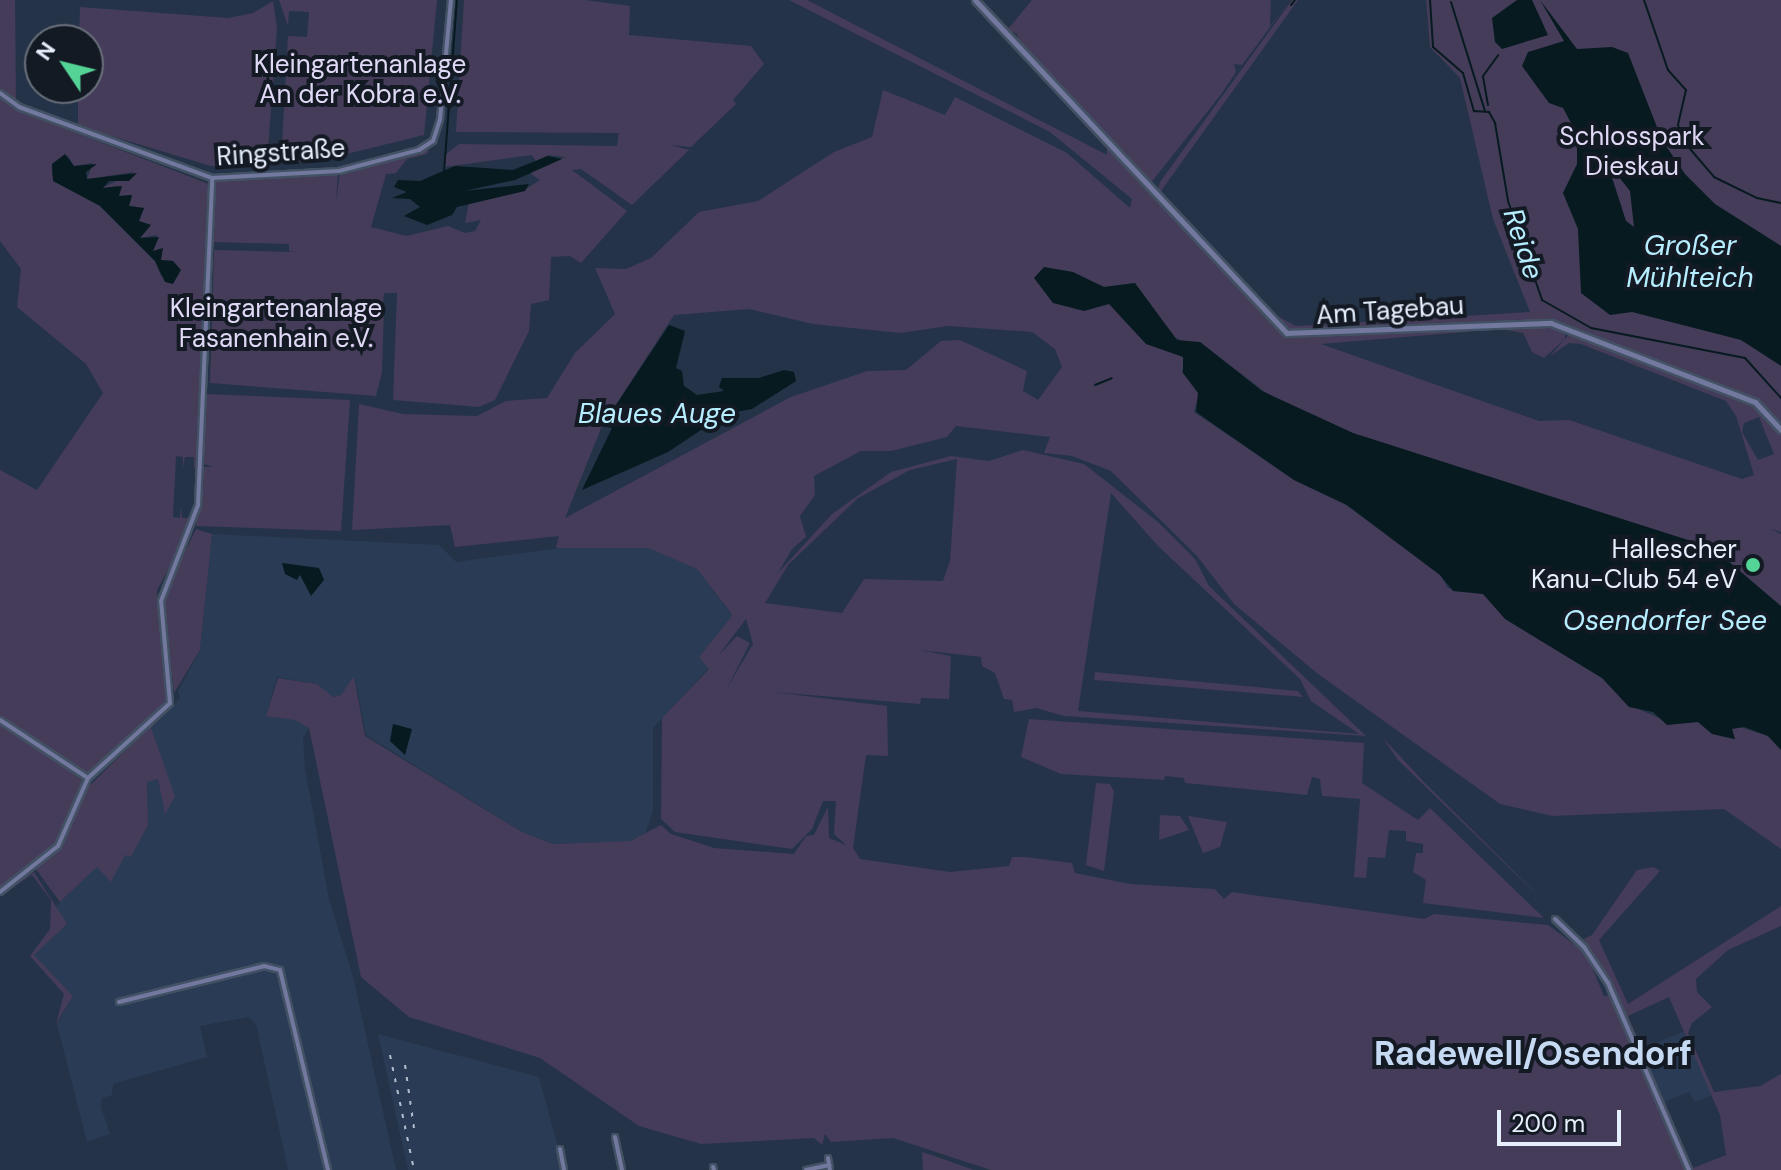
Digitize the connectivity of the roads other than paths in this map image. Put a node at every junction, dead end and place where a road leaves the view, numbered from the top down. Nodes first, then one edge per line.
1 (451, 0) edge
2 (975, 0) edge
3 (0, 93) edge
4 (212, 178) junction
5 (1781, 430) edge
6 (0, 720) edge
7 (88, 778) junction
8 (0, 892) edge
9 (1555, 919) dead end
10 (119, 1002) dead end
11 (615, 1137) dead end
12 (560, 1149) dead end
13 (828, 1158) dead end
14 (830, 1168) edge
15 (328, 1170) edge
16 (564, 1170) edge
17 (622, 1170) edge
18 (806, 1170) edge
19 (1689, 1170) edge

1 - 4 street, Ringstraße
2 - 5 street, Am Tagebau
3 - 4 street, Ringstraße
4 - 7 street
6 - 7 street
7 - 8 street
9 - 19 street
10 - 15 street
11 - 17 street
12 - 16 street
13 - 14 street
14 - 18 street

